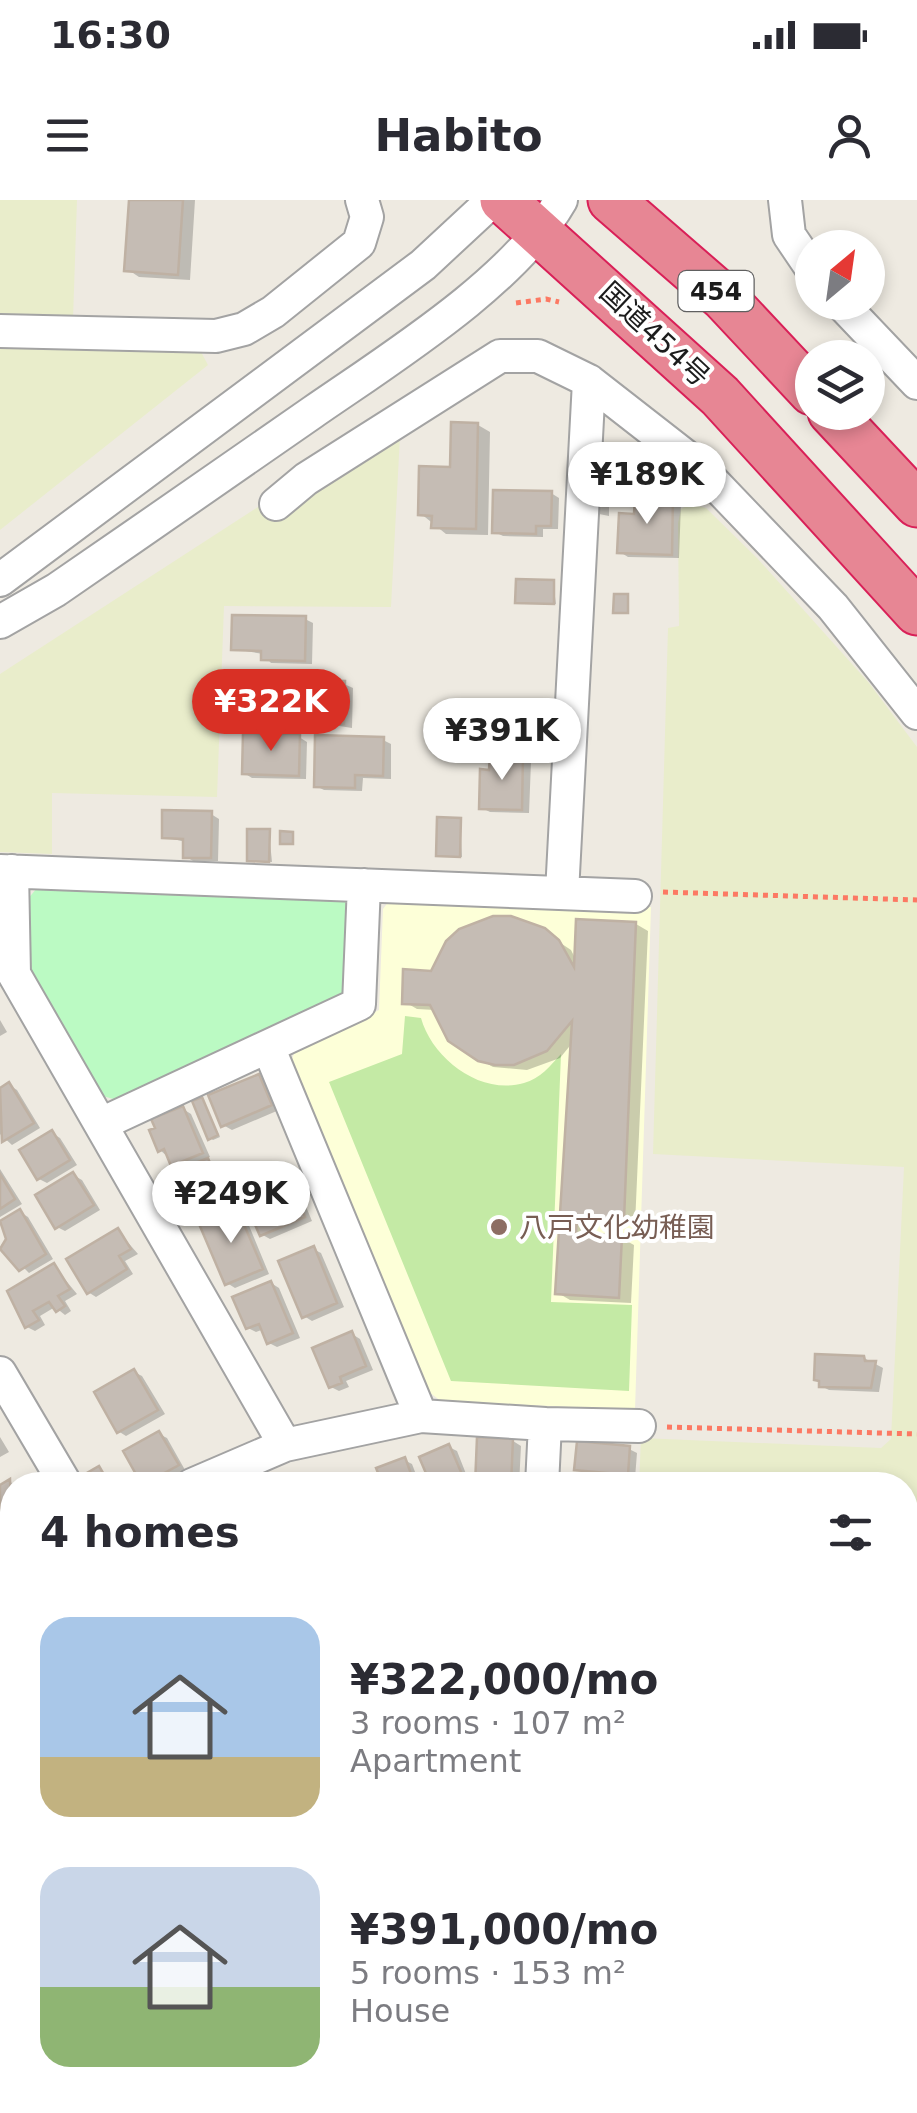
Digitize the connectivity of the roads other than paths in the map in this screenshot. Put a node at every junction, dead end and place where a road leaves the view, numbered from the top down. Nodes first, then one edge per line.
1 (362, 200) edge
2 (493, 200) edge
3 (503, 200) edge
4 (612, 200) edge
5 (784, 200) edge
6 (552, 216) edge
7 (795, 243) edge
8 (857, 320) edge
9 (0, 331) edge
10 (795, 374) edge
11 (589, 381) junction
12 (917, 383) edge
13 (849, 430) edge
14 (276, 504) dead end
15 (917, 504) edge
16 (0, 580) edge
17 (917, 612) edge
18 (0, 622) edge
19 (917, 713) edge
20 (6, 871) edge
21 (364, 885) junction
22 (562, 893) junction
23 (635, 896) road end
24 (270, 1049) junction
25 (101, 1124) junction
26 (0, 1372) edge
27 (421, 1416) junction
28 (544, 1424) junction
29 (639, 1426) road end
30 (285, 1445) junction
31 (58, 1472) edge
32 (222, 1472) edge
33 (542, 1472) edge

1 - 9 street
2 - 16 street
3 - 6 highway, 国道454号 / 454
4 - 10 highway, 454
5 - 7 street
6 - 17 highway, 国道454号 / 454
6 - 18 street
8 - 12 street
11 - 14 street
11 - 19 street
11 - 22 street
13 - 15 highway
20 - 21 street
20 - 25 street
21 - 22 street
21 - 24 street
22 - 23 street
24 - 25 street
24 - 27 street
25 - 30 street
26 - 31 street
27 - 28 street
27 - 30 street
28 - 29 street
28 - 33 street
30 - 32 street

